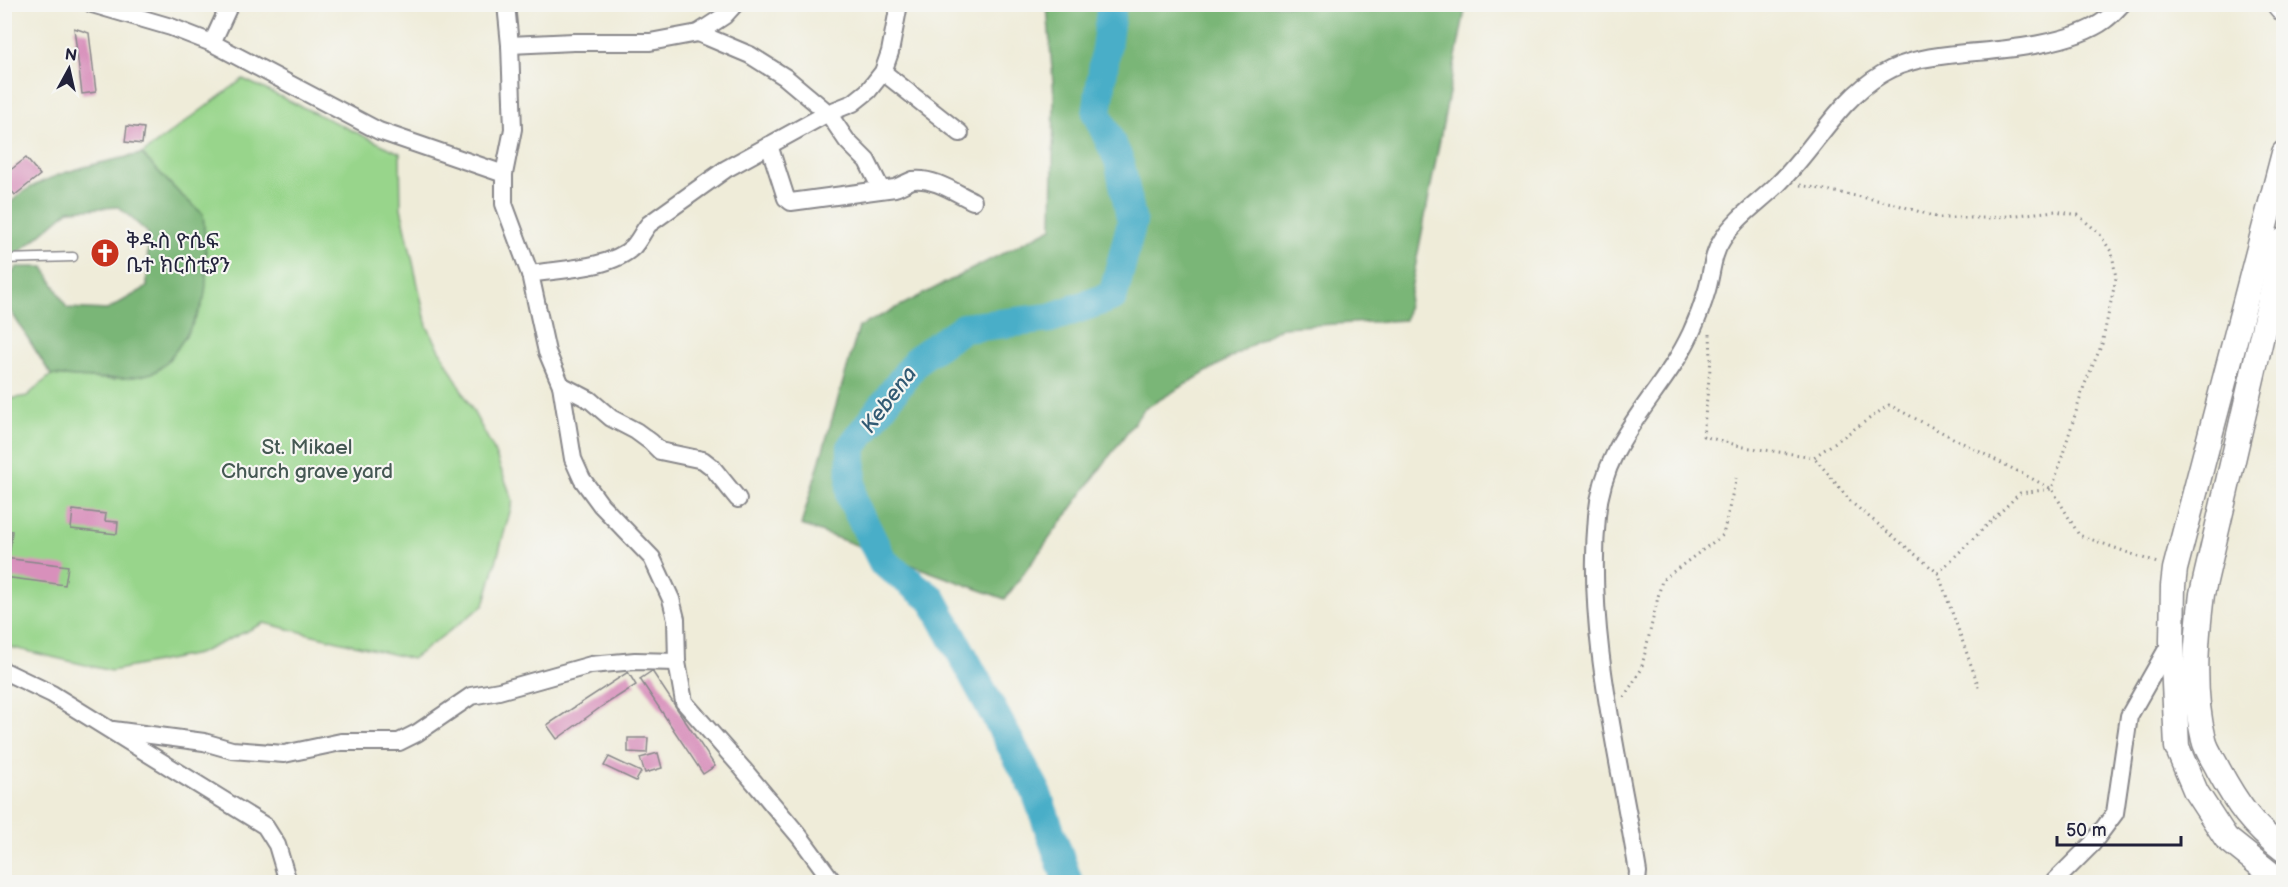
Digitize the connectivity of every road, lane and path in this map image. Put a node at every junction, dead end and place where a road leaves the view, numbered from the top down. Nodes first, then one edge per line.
1 (92, 4) edge
2 (230, 4) edge
3 (506, 4) edge
4 (735, 4) edge
5 (899, 4) edge
6 (2122, 4) edge
7 (2279, 4) edge
8 (130, 9) edge
9 (2283, 10) edge
10 (698, 33) junction
11 (212, 43) junction
12 (510, 45) junction
13 (883, 72) junction
14 (828, 113) junction
15 (960, 133) dead end
16 (769, 145) junction
17 (2283, 153) edge
18 (504, 174) junction
19 (1781, 182) junction
20 (880, 189) junction
21 (973, 201) dead end
22 (2283, 240) edge
23 (73, 257) dead end
24 (4, 259) edge
25 (530, 274) junction
26 (1709, 324) dead end
27 (561, 385) junction
28 (1814, 457) junction
29 (1736, 478) dead end
30 (2052, 489) junction
31 (738, 500) dead end
32 (2175, 569) junction
33 (1938, 573) junction
34 (2172, 641) junction
35 (677, 662) junction
36 (4, 671) edge
37 (1980, 690) dead end
38 (1610, 718) junction
39 (113, 730) junction
40 (2283, 850) edge
41 (288, 882) edge
42 (833, 882) edge
43 (1637, 882) edge
44 (2054, 882) edge
45 (2281, 882) edge

1 - 8 street
2 - 11 street
3 - 12 street
4 - 10 street
5 - 13 street
6 - 19 street
7 - 9 main road
8 - 11 street
10 - 12 street
10 - 14 street
11 - 18 street
12 - 18 street
13 - 14 street
13 - 15 street
14 - 16 street
14 - 20 street
16 - 20 street
16 - 25 street
17 - 32 main road
18 - 25 street
19 - 30 path
19 - 38 street
20 - 21 street
22 - 40 main road
23 - 24 lane
25 - 27 street
26 - 28 path
27 - 31 street
27 - 35 street
28 - 30 path
28 - 33 path
29 - 38 path
30 - 32 path
30 - 33 path
32 - 34 main road
33 - 37 path
34 - 44 street
34 - 45 main road
35 - 39 street
35 - 42 street
36 - 39 street
38 - 43 street
39 - 41 street

